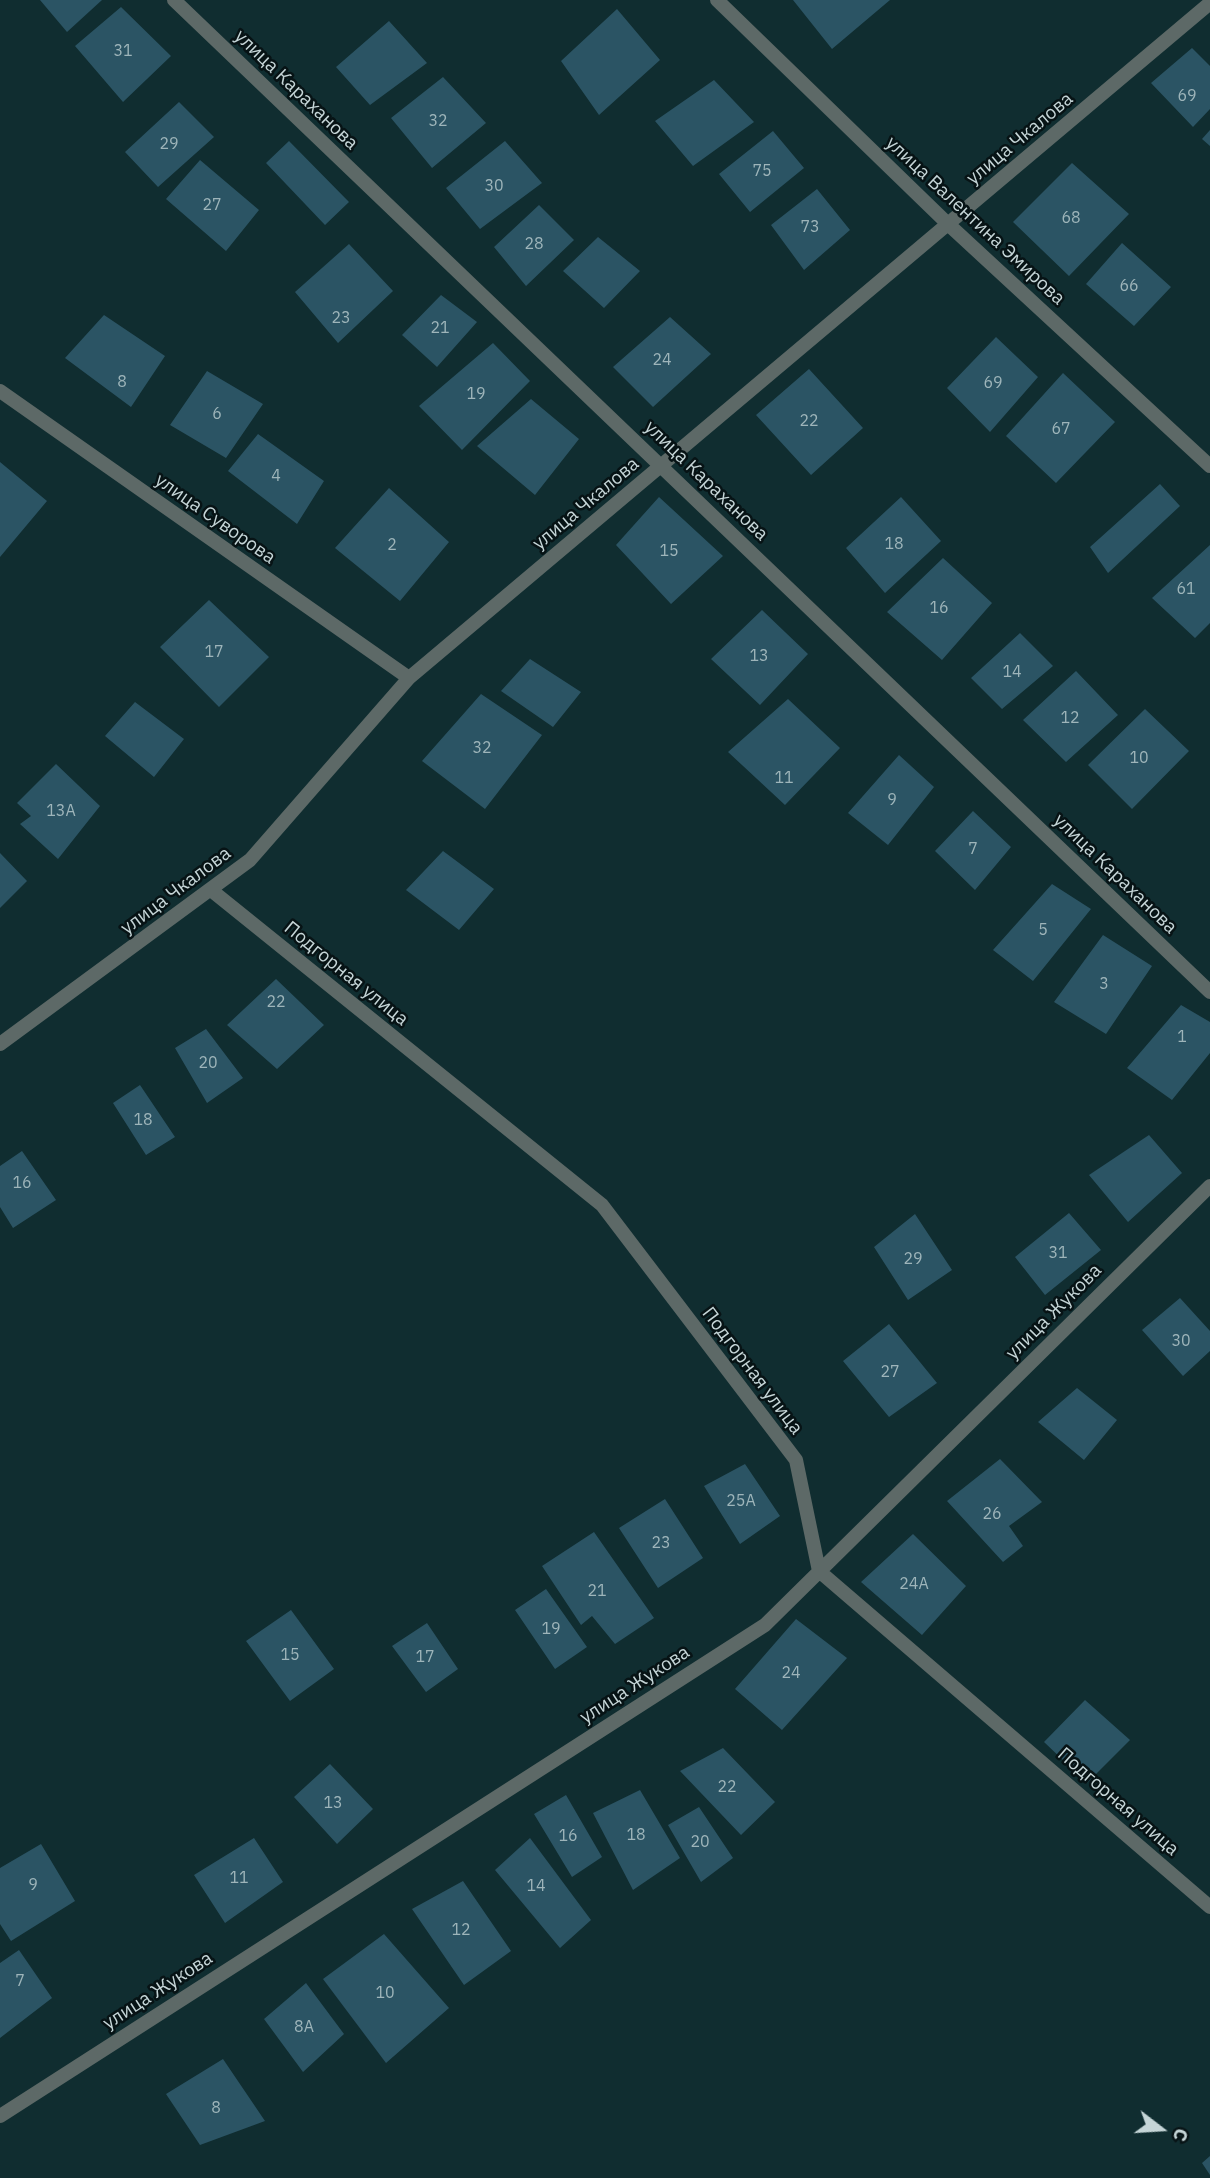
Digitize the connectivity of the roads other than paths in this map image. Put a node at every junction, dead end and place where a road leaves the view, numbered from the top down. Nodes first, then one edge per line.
1 (174, 0) edge
2 (718, 0) edge
3 (1210, 3) edge
4 (948, 224) junction
5 (0, 391) edge
6 (662, 465) junction
7 (1210, 466) edge
8 (409, 678) junction
9 (211, 890) junction
10 (1210, 992) edge
11 (0, 1044) edge
12 (1210, 1186) edge
13 (819, 1571) junction
14 (1210, 1907) edge
15 (0, 2116) edge

1 - 6 street, улица Караханова
2 - 4 street, улица Валентина Эмирова
3 - 4 street, улица Чкалова
4 - 6 street, улица Чкалова
4 - 7 street, улица Валентина Эмирова
5 - 8 street, улица Суворова
6 - 8 street, улица Чкалова
6 - 10 street, улица Караханова
8 - 9 street, улица Чкалова
9 - 11 street, улица Чкалова
9 - 13 street, Подгорная улица
12 - 13 street, улица Жукова
13 - 14 street, Подгорная улица
13 - 15 street, улица Жукова

